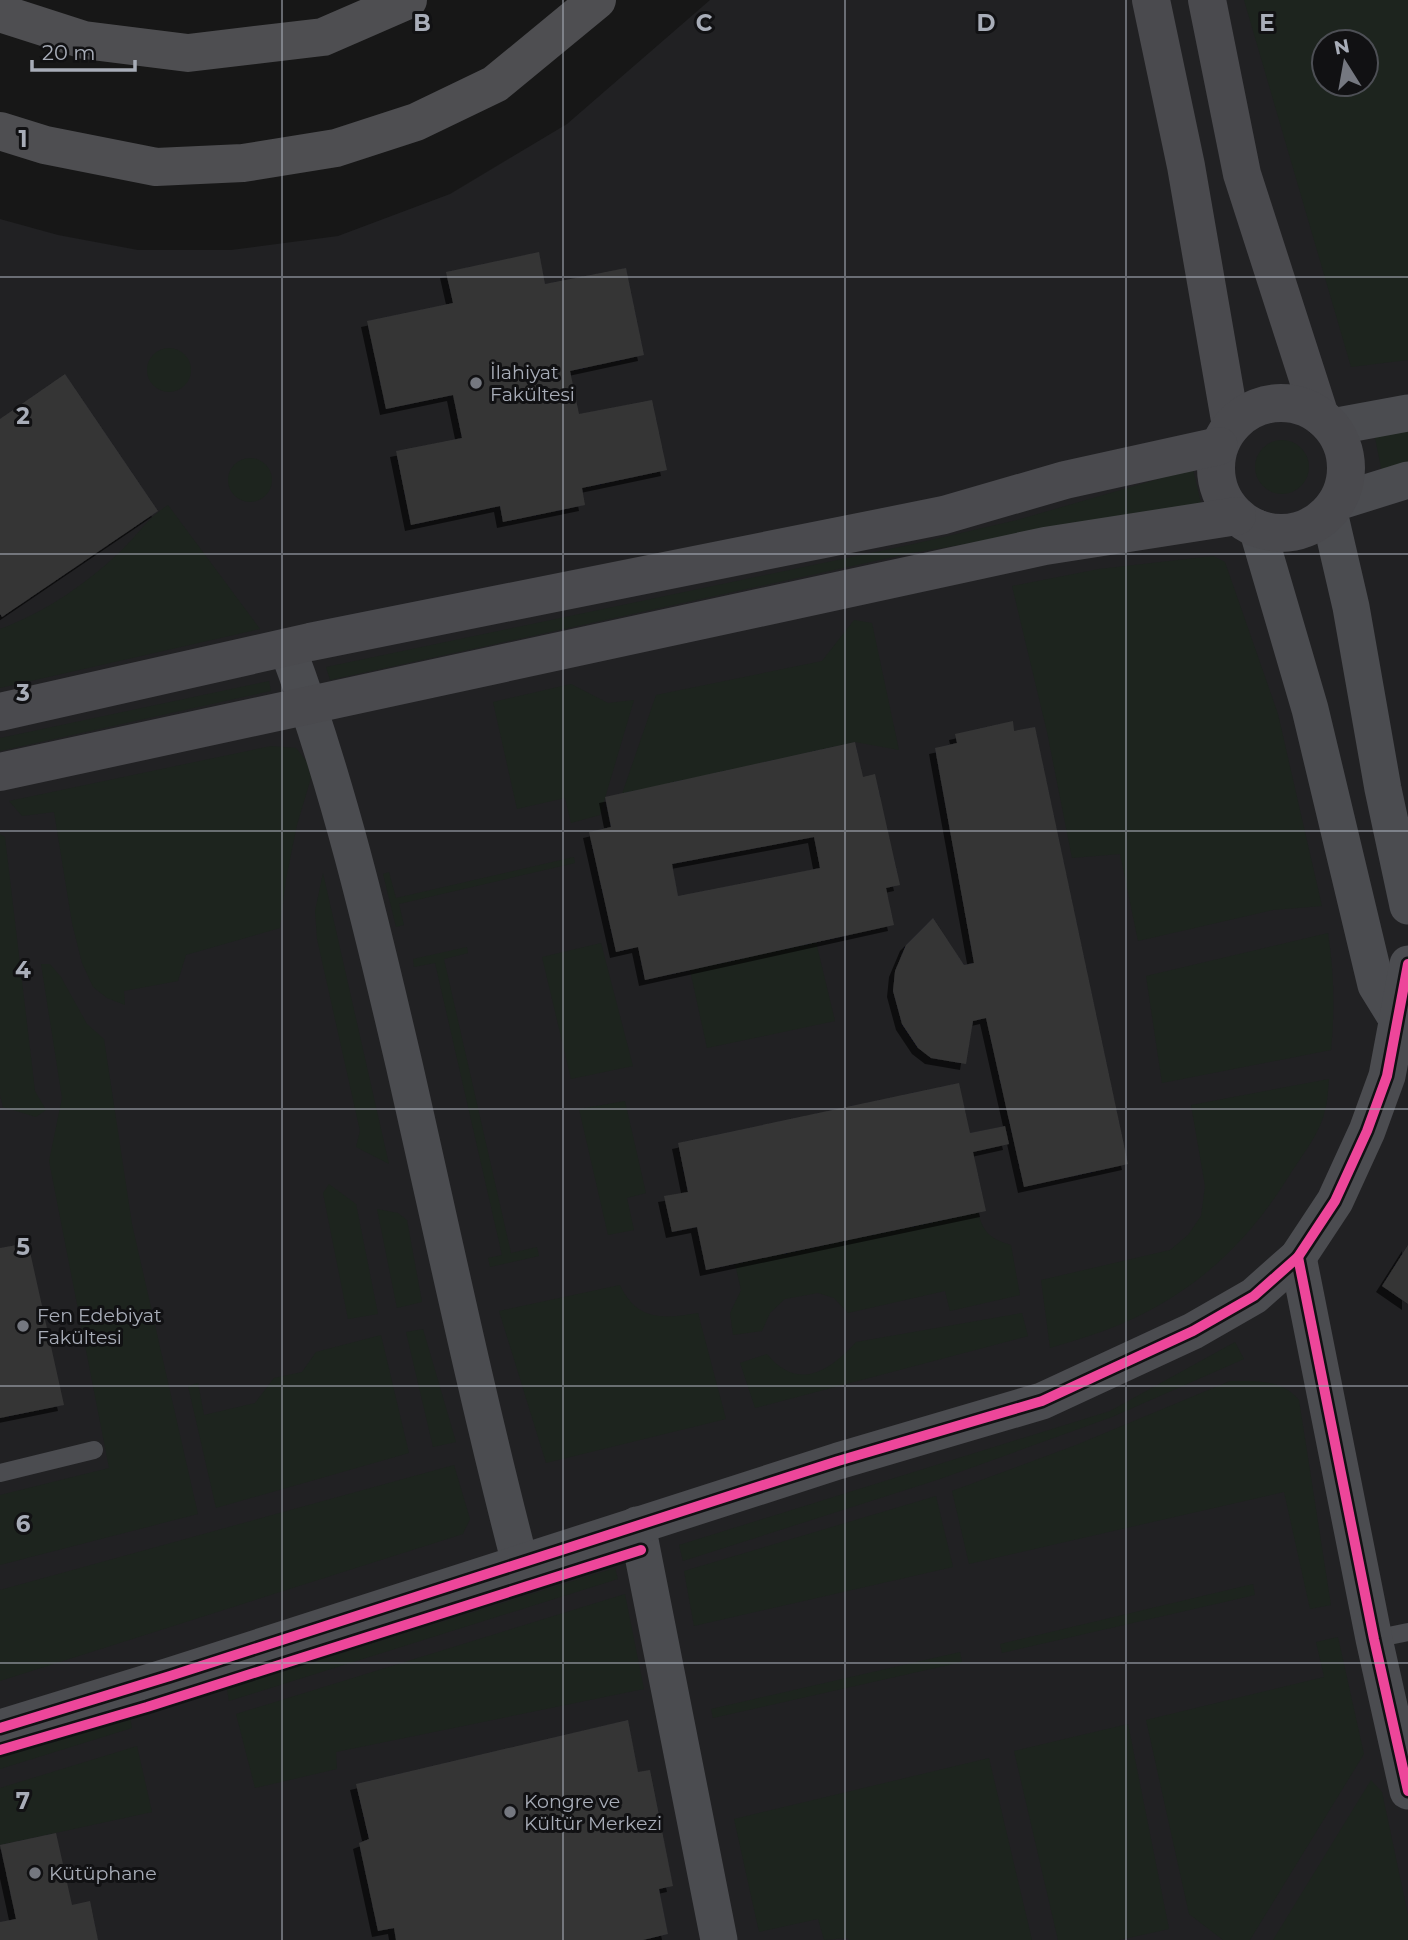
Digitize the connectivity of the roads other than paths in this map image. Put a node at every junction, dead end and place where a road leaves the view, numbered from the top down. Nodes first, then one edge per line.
1 (408, 0) edge
2 (597, 0) edge
3 (1151, 0) edge
4 (1207, 0) edge
5 (0, 13) edge
6 (0, 131) edge
7 (1408, 413) edge
8 (1326, 421) junction
9 (1225, 436) junction
10 (1408, 480) edge
11 (1333, 507) junction
12 (1247, 522) junction
13 (287, 647) junction
14 (308, 704) junction
15 (0, 712) edge
16 (0, 772) edge
17 (1407, 891) edge
18 (1353, 894) junction
19 (1408, 964) edge
20 (1397, 1018) junction
21 (1298, 1257) junction
22 (94, 1450) dead end
23 (0, 1472) edge
24 (637, 1525) junction
25 (520, 1563) junction
26 (1391, 1635) edge
27 (0, 1728) edge
28 (1408, 1791) edge
29 (719, 1940) edge

1 - 5 highway
2 - 6 highway
3 - 9 street
4 - 8 street
7 - 8 street
8 - 9 street
8 - 11 street
9 - 12 street
9 - 13 street
10 - 11 street
11 - 12 street
11 - 17 street
12 - 14 street
12 - 18 street
13 - 14 street
13 - 15 street
14 - 16 street
14 - 25 street
17 - 18 street
18 - 20 street
19 - 20 street
20 - 21 street
21 - 24 street
21 - 26 street
22 - 23 lane
24 - 25 street
24 - 29 street
25 - 27 street
26 - 28 street

